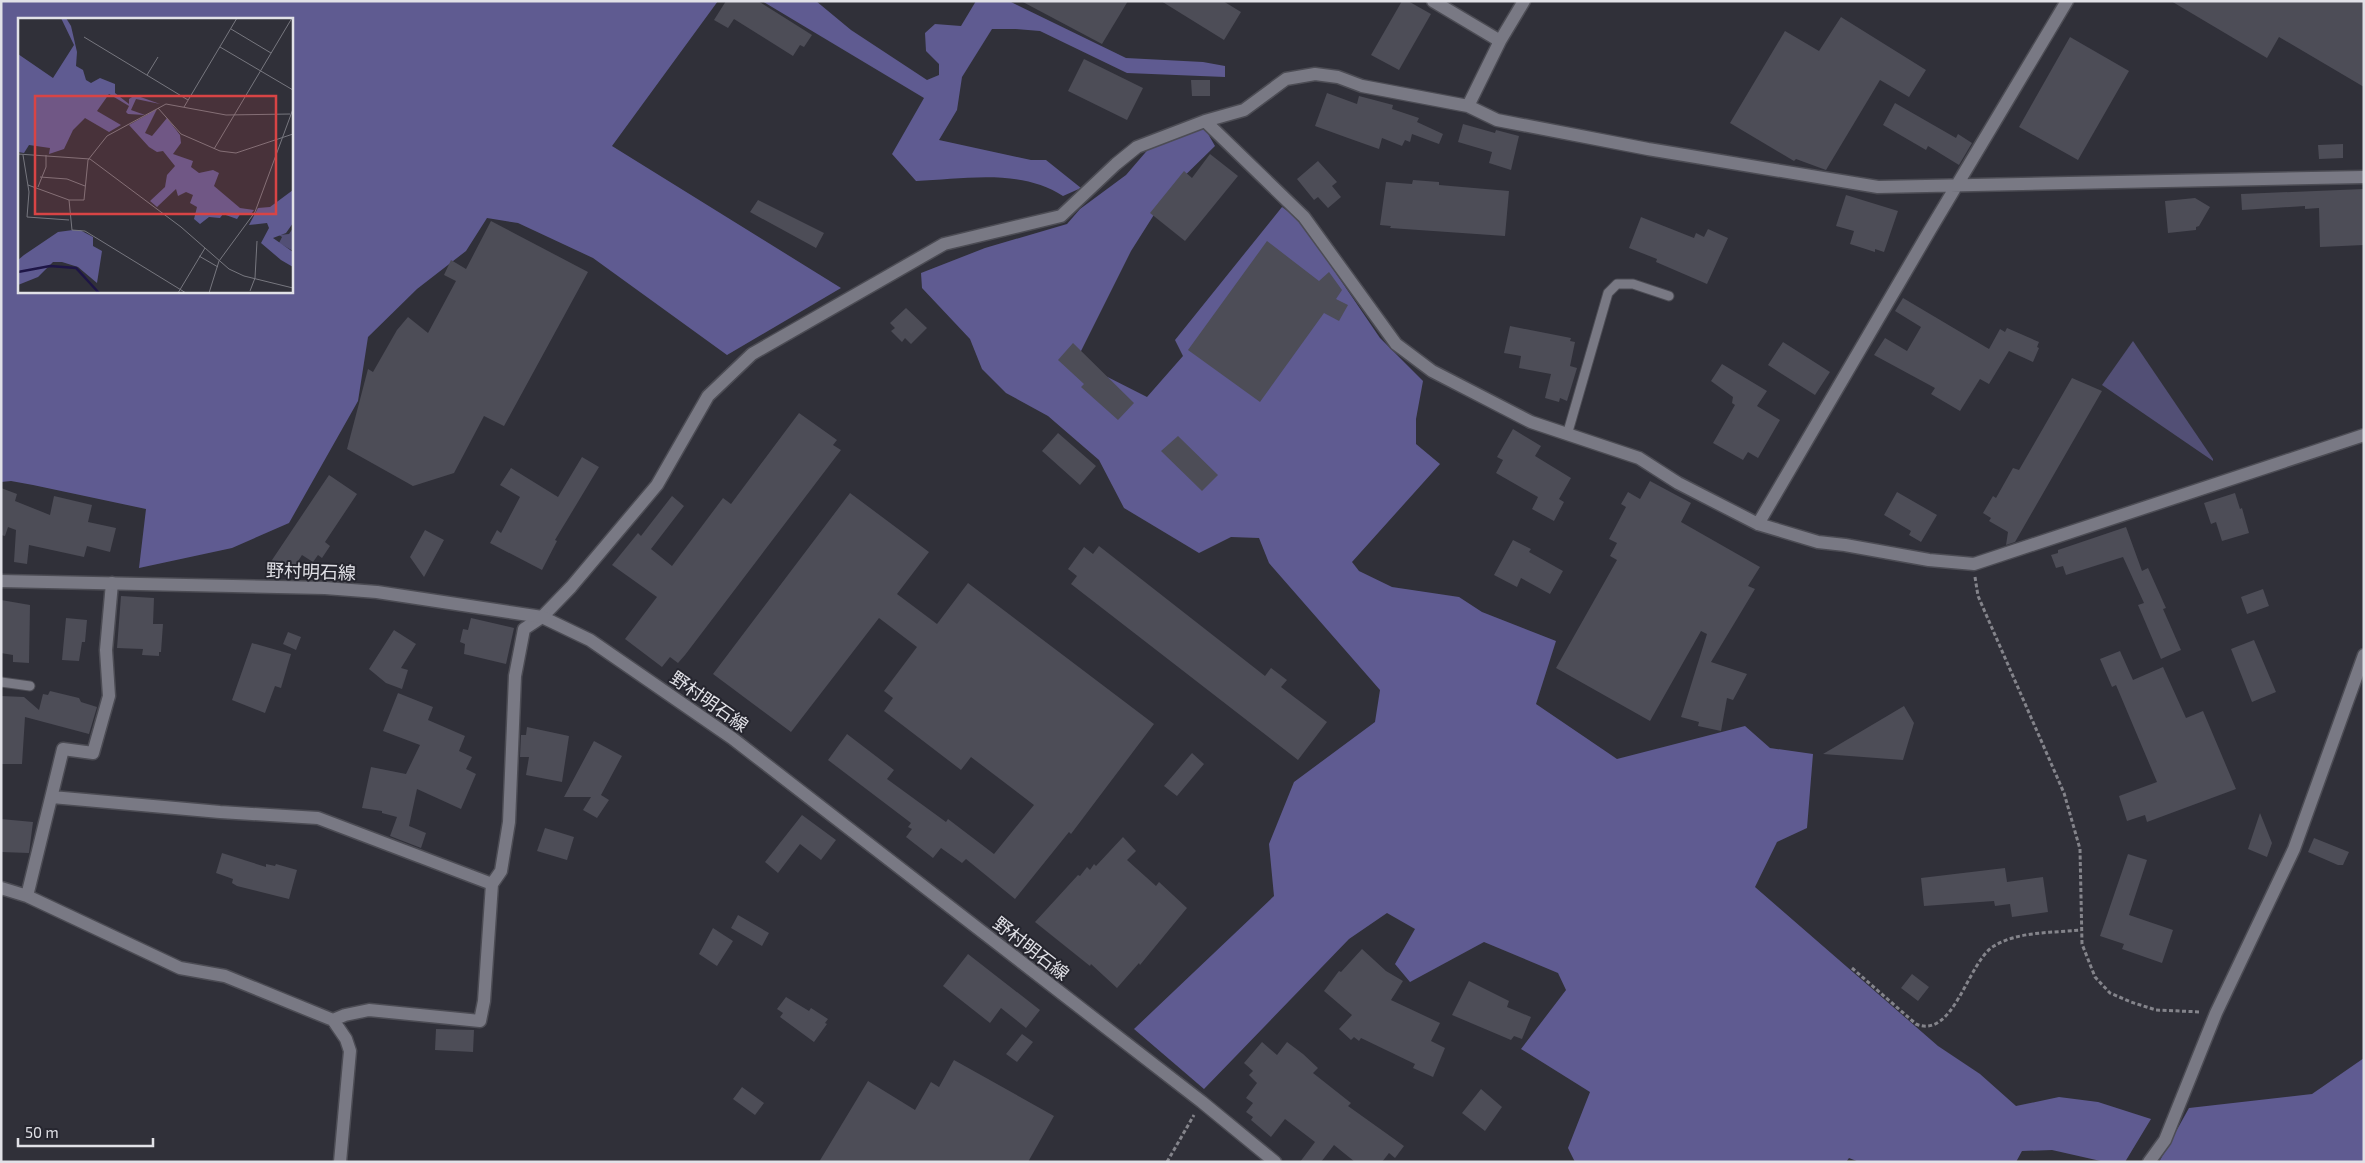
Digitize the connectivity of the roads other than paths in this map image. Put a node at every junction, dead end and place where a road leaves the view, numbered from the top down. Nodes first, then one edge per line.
1 (1433, 1) edge
2 (1524, 1) edge
3 (2067, 1) edge
4 (1500, 42) junction
5 (1468, 106) junction
6 (1205, 121) junction
7 (2364, 177) edge
8 (1956, 186) junction
9 (1669, 296) dead end
10 (1567, 435) junction
11 (2364, 435) edge
12 (1758, 524) junction
13 (1, 581) edge
14 (112, 583) junction
15 (542, 617) junction
16 (2363, 658) edge
17 (1, 682) edge
18 (30, 686) dead end
19 (52, 797) junction
20 (492, 884) junction
21 (1, 888) edge
22 (27, 896) junction
23 (333, 1020) junction
24 (340, 1162) edge
25 (1276, 1162) edge
26 (2149, 1162) edge

1 - 4 street
2 - 4 street
3 - 8 street
4 - 5 street
5 - 6 street
5 - 8 street
6 - 10 street
6 - 15 street
7 - 8 street
8 - 12 street
9 - 10 lane
10 - 12 street
11 - 12 street
13 - 14 street, 野村明石線
14 - 15 street, 野村明石線
14 - 19 street
15 - 20 street
15 - 25 street, 野村明石線
16 - 26 street
17 - 18 lane
19 - 20 street
19 - 22 street
20 - 23 street
21 - 22 street
22 - 23 street
23 - 24 street

